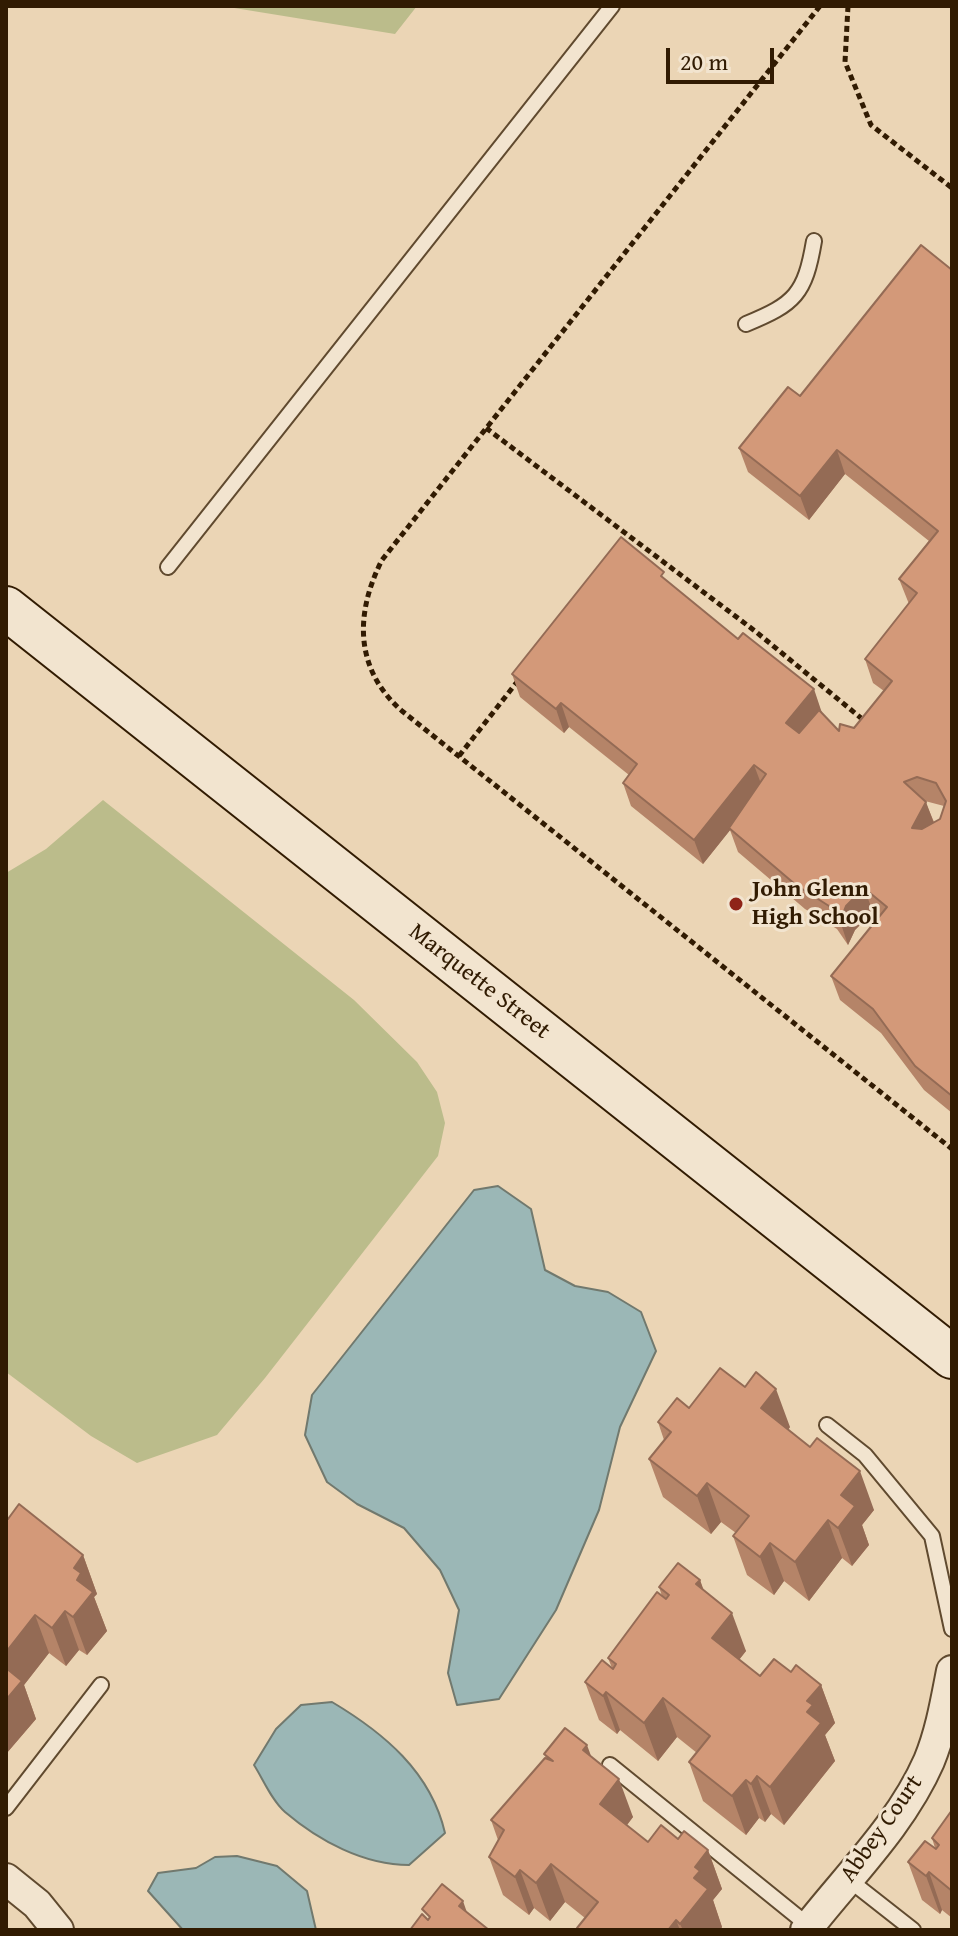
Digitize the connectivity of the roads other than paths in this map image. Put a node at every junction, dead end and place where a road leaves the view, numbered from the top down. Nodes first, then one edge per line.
1 (612, 6) edge
2 (814, 241) dead end
3 (746, 324) dead end
4 (168, 567) dead end
5 (6, 608) edge
6 (952, 1357) edge
7 (827, 1425) dead end
8 (952, 1629) edge
9 (101, 1685) dead end
10 (951, 1688) edge
11 (610, 1765) dead end
12 (6, 1808) edge
13 (6, 1879) edge
14 (848, 1879) junction
15 (807, 1928) edge
16 (58, 1930) edge
17 (913, 1930) edge

1 - 4 lane
2 - 3 lane
5 - 6 street, Marquette Street
7 - 8 lane
9 - 12 lane
10 - 14 street, Abbey Court
11 - 15 lane
13 - 16 street
14 - 15 street, Abbey Court
14 - 17 lane

